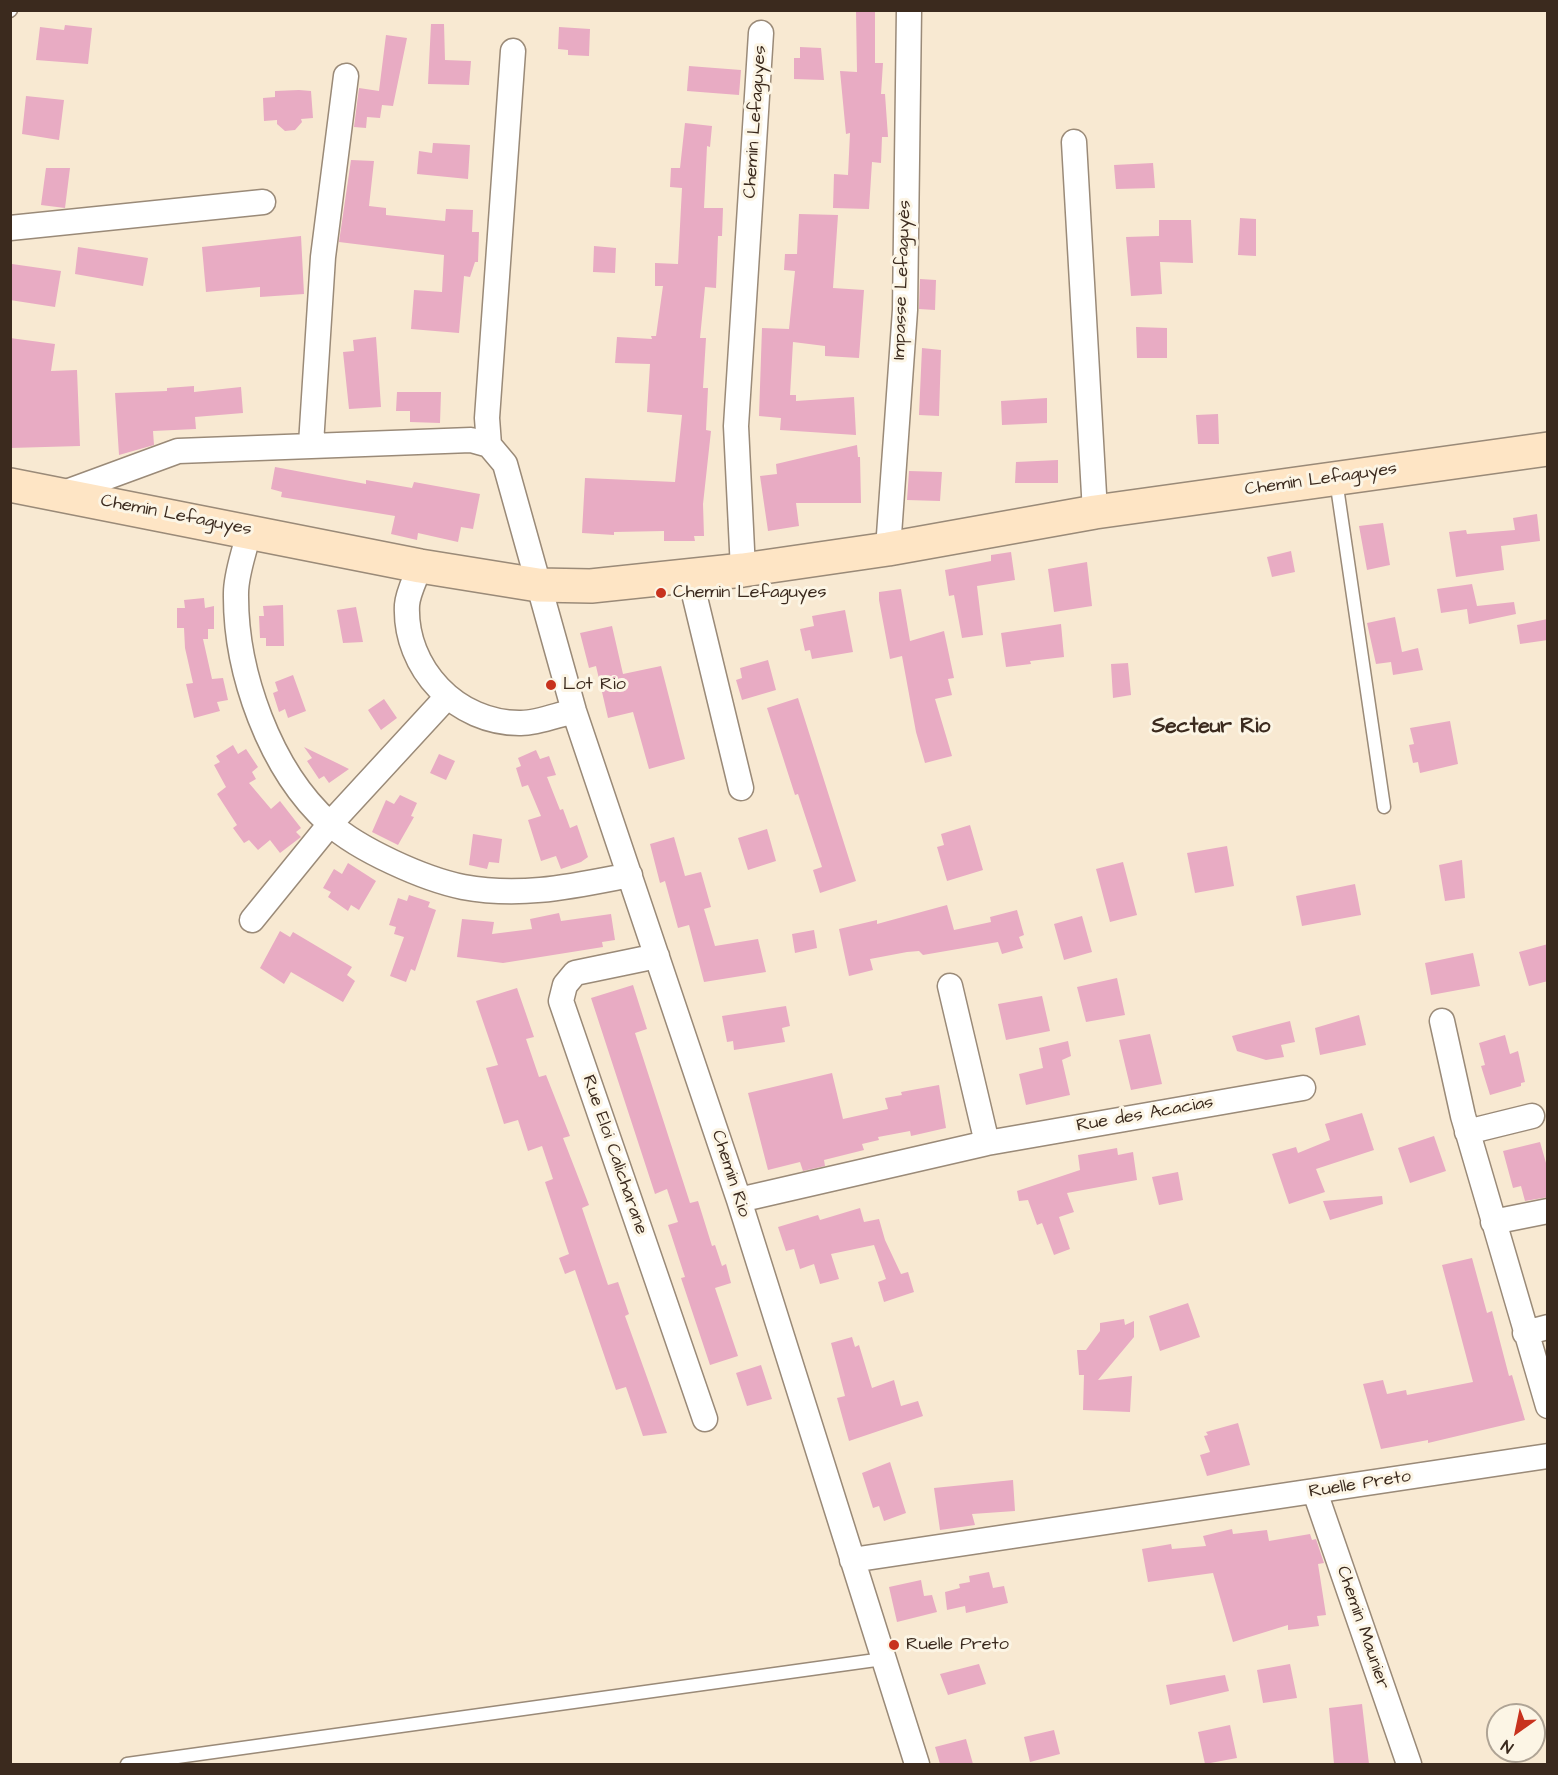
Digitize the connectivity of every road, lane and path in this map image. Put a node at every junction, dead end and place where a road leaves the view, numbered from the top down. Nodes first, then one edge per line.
1 (909, 10) edge
2 (761, 33) dead end
3 (513, 51) dead end
4 (346, 76) dead end
5 (1074, 142) dead end
6 (263, 202) dead end
7 (10, 228) edge
8 (311, 444) junction
9 (489, 445) junction
10 (1548, 448) edge
11 (1335, 478) junction
12 (10, 485) edge
13 (61, 494) junction
14 (1095, 512) junction
15 (249, 531) junction
16 (888, 549) junction
17 (420, 566) junction
18 (743, 570) junction
19 (690, 577) junction
20 (538, 585) junction
21 (446, 698) junction
22 (574, 711) junction
23 (741, 788) dead end
24 (1384, 807) dead end
25 (330, 824) junction
26 (630, 875) junction
27 (252, 920) dead end
28 (657, 956) junction
29 (950, 986) dead end
30 (1442, 1021) dead end
31 (1304, 1088) dead end
32 (1532, 1116) dead end
33 (1467, 1132) junction
34 (987, 1143) junction
35 (740, 1200) junction
36 (1548, 1211) edge
37 (1493, 1221) junction
38 (1536, 1330) edge
39 (1548, 1406) edge
40 (705, 1419) dead end
41 (1548, 1456) edge
42 (1315, 1492) junction
43 (852, 1560) junction
44 (883, 1659) junction
45 (127, 1764) edge
46 (917, 1764) edge
47 (1409, 1764) edge

1 - 16 street, Impasse Lefaguyès
2 - 18 street, Chemin Lefaguyes
3 - 9 street
4 - 8 street
5 - 14 street
6 - 7 street
8 - 9 street, Chemin Lefaguyes
8 - 13 street, Chemin Lefaguyes
9 - 20 street
10 - 11 main road, Chemin Lefaguyes
11 - 14 main road, Chemin Lefaguyes
11 - 24 lane
12 - 13 main road, Chemin Lefaguyes
13 - 15 main road, Chemin Lefaguyes
14 - 16 main road, Chemin Lefaguyes
15 - 17 main road, Chemin Lefaguyes
15 - 25 street
16 - 18 main road, Chemin Lefaguyes
17 - 20 main road, Chemin Lefaguyes
17 - 21 street
18 - 19 main road, Chemin Lefaguyes
19 - 20 main road, Chemin Lefaguyes
19 - 23 street
20 - 22 street, Chemin Rio
21 - 22 street
21 - 25 street
22 - 26 street, Chemin Rio
25 - 26 street
25 - 27 street
26 - 28 street, Chemin Rio
28 - 35 street, Chemin Rio
28 - 40 street, Rue Eloi Calicharane
29 - 34 street
30 - 33 street
31 - 34 street, Rue des Acacias
32 - 33 street
33 - 37 street
34 - 35 street, Rue des Acacias
35 - 43 street, Chemin Rio
36 - 37 street
37 - 38 street
38 - 39 street
41 - 42 street, Ruelle Preto
42 - 43 street, Ruelle Preto
42 - 47 street, Chemin Maunier
43 - 44 street, Chemin Rio
44 - 45 lane
44 - 46 street, Chemin Rio

